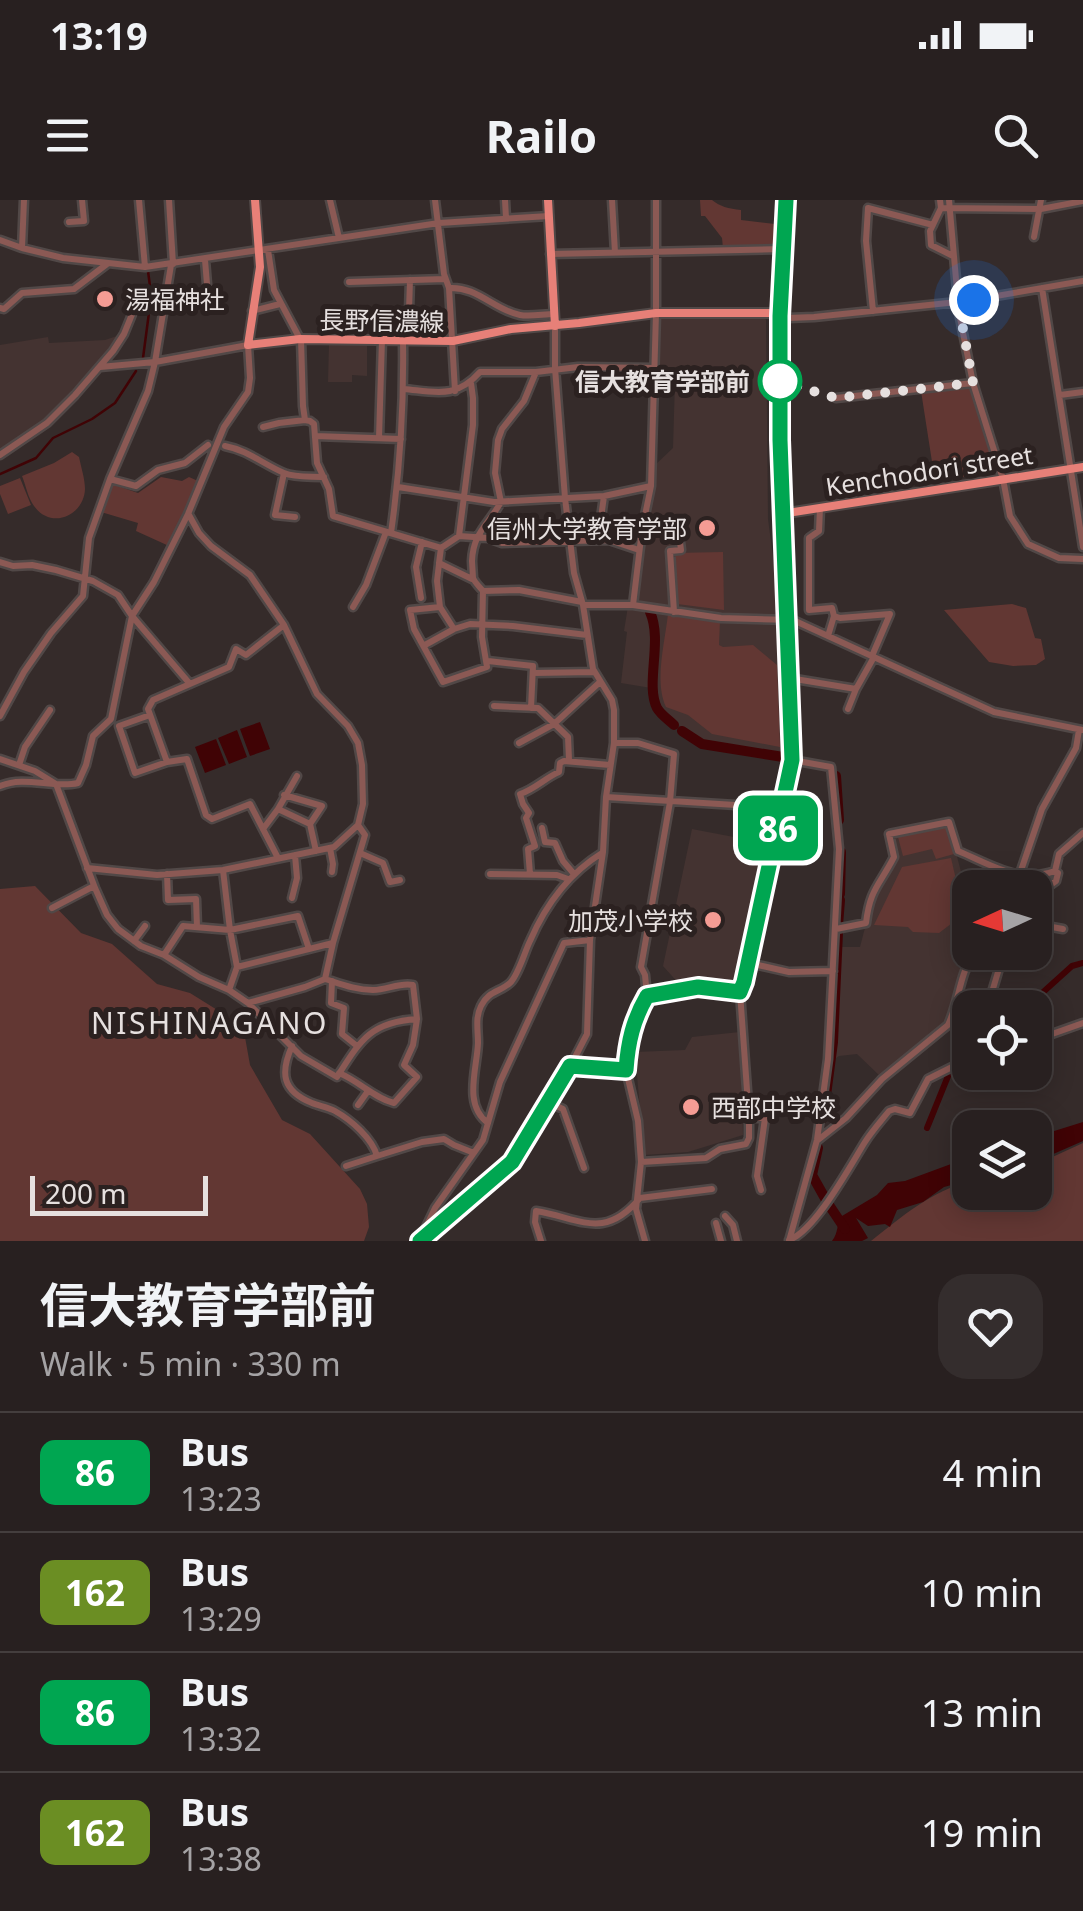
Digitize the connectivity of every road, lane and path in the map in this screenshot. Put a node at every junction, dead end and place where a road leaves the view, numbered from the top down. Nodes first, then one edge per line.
1 (24, 200) edge
2 (82, 200) edge
3 (140, 200) edge
4 (169, 200) edge
5 (254, 200) edge
6 (330, 200) edge
7 (435, 200) edge
8 (506, 200) edge
9 (548, 200) edge
10 (612, 200) edge
11 (656, 200) edge
12 (786, 200) edge
13 (1083, 201) edge
14 (945, 204) edge
15 (1041, 204) edge
16 (548, 216) junction
17 (506, 218) junction
18 (70, 222) dead end
19 (439, 223) junction
20 (933, 224) junction
21 (339, 238) junction
22 (1034, 238) dead end
23 (0, 240) edge
24 (22, 248) junction
25 (783, 249) junction
26 (264, 250) junction
27 (656, 252) junction
28 (615, 253) junction
29 (550, 254) junction
30 (953, 256) junction
31 (204, 260) junction
32 (108, 264) junction
33 (172, 265) junction
34 (145, 267) junction
35 (445, 279) junction
36 (410, 280) junction
37 (1083, 281) edge
38 (349, 282) dead end
39 (449, 288) junction
40 (1042, 288) junction
41 (167, 293) junction
42 (958, 302) junction
43 (280, 304) junction
44 (0, 308) edge
45 (208, 308) dead end
46 (252, 311) junction
47 (873, 311) junction
48 (656, 313) junction
49 (554, 314) junction
50 (780, 316) junction
51 (554, 326) junction
52 (301, 338) junction
53 (382, 339) junction
54 (406, 341) junction
55 (452, 342) junction
56 (248, 345) junction
57 (156, 362) junction
58 (100, 366) junction
59 (555, 368) junction
60 (655, 368) junction
61 (536, 372) junction
62 (471, 383) junction
63 (973, 383) junction
64 (404, 389) junction
65 (455, 391) junction
66 (1083, 392) edge
67 (1060, 396) junction
68 (836, 398) dead end
69 (305, 420) junction
70 (263, 427) dead end
71 (315, 436) junction
72 (379, 438) junction
73 (401, 440) junction
74 (208, 445) dead end
75 (225, 446) dead end
76 (0, 454) edge
77 (1083, 467) edge
78 (1071, 469) junction
79 (284, 473) junction
80 (324, 477) junction
81 (110, 479) junction
82 (1002, 479) junction
83 (652, 486) junction
84 (398, 487) junction
85 (604, 496) junction
86 (565, 498) junction
87 (465, 499) junction
88 (501, 502) junction
89 (820, 508) junction
90 (188, 514) junction
91 (782, 514) junction
92 (295, 517) dead end
93 (388, 532) junction
94 (460, 536) junction
95 (475, 538) junction
96 (598, 540) junction
97 (570, 541) junction
98 (422, 542) junction
99 (680, 542) dead end
100 (1083, 546) edge
101 (441, 548) junction
102 (640, 550) junction
103 (1083, 559) edge
104 (0, 562) edge
105 (440, 563) junction
106 (86, 580) junction
107 (474, 580) junction
108 (483, 591) junction
109 (420, 598) dead end
110 (583, 604) junction
111 (633, 605) junction
112 (353, 606) dead end
113 (440, 607) junction
114 (674, 612) junction
115 (132, 616) junction
116 (834, 616) junction
117 (787, 621) junction
118 (284, 624) junction
119 (482, 624) junction
120 (454, 630) junction
121 (588, 635) junction
122 (828, 636) junction
123 (425, 646) junction
124 (874, 657) junction
125 (488, 661) junction
126 (533, 672) junction
127 (594, 672) junction
128 (789, 678) junction
129 (600, 682) junction
130 (191, 685) junction
131 (856, 688) junction
132 (494, 706) dead end
133 (531, 708) junction
134 (50, 710) dead end
135 (848, 710) dead end
136 (150, 715) junction
137 (0, 716) edge
138 (554, 724) junction
139 (1081, 730) edge
140 (519, 743) dead end
141 (614, 743) junction
142 (0, 759) edge
143 (569, 760) junction
144 (792, 760) junction
145 (166, 762) junction
146 (610, 764) junction
147 (19, 765) junction
148 (297, 776) dead end
149 (56, 784) junction
150 (0, 786) edge
151 (284, 795) junction
152 (606, 798) junction
153 (670, 802) junction
154 (783, 808) junction
155 (278, 809) junction
156 (310, 824) junction
157 (358, 825) junction
158 (542, 828) dead end
159 (263, 829) junction
160 (1083, 833) edge
161 (330, 848) junction
162 (316, 851) junction
163 (603, 852) junction
164 (360, 853) junction
165 (296, 855) junction
166 (278, 858) junction
167 (87, 868) junction
168 (223, 870) junction
169 (1005, 870) edge
170 (1022, 870) edge
171 (1055, 871) junction
172 (332, 872) dead end
173 (1052, 872) edge
174 (167, 874) junction
175 (490, 874) dead end
176 (530, 874) junction
177 (571, 876) junction
178 (400, 880) dead end
179 (1052, 884) edge
180 (94, 886) junction
181 (292, 898) dead end
182 (52, 908) dead end
183 (145, 926) dead end
184 (197, 927) junction
185 (1052, 927) edge
186 (836, 929) junction
187 (1063, 929) dead end
188 (230, 930) junction
189 (590, 940) junction
190 (134, 941) junction
191 (332, 943) junction
192 (309, 949) junction
193 (164, 955) junction
194 (749, 962) junction
195 (237, 967) junction
196 (965, 970) edge
197 (833, 971) junction
198 (328, 980) junction
199 (229, 990) junction
200 (740, 992) junction
201 (647, 996) junction
202 (248, 1004) junction
203 (417, 1019) junction
204 (1083, 1024) edge
205 (1052, 1034) edge
206 (292, 1046) junction
207 (356, 1046) junction
208 (570, 1066) junction
209 (952, 1067) edge
210 (626, 1070) junction
211 (338, 1075) junction
212 (368, 1091) junction
213 (548, 1102) junction
214 (358, 1105) dead end
215 (749, 1118) junction
216 (488, 1123) junction
217 (817, 1140) junction
218 (474, 1152) junction
219 (376, 1156) junction
220 (641, 1162) junction
221 (346, 1166) dead end
222 (584, 1168) dead end
223 (712, 1189) dead end
224 (762, 1190) dead end
225 (638, 1199) junction
226 (725, 1216) dead end
227 (716, 1223) dead end
228 (422, 1238) edge
229 (734, 1239) edge
230 (541, 1241) edge
231 (645, 1241) edge
232 (720, 1241) edge
233 (789, 1241) edge

1 - 24 street
2 - 18 street
3 - 34 street
4 - 33 street
5 - 26 main road
6 - 21 street
7 - 19 street
8 - 17 street
9 - 16 main road
10 - 28 street
11 - 27 street
12 - 25 highway
13 - 15 street
14 - 15 street
14 - 20 street
14 - 30 street
15 - 22 street
16 - 17 street
16 - 29 main road
17 - 19 street
19 - 21 street
19 - 35 street
20 - 30 street
20 - 47 street
21 - 26 street
23 - 24 street
24 - 32 street
25 - 27 street
25 - 50 highway
26 - 31 street
26 - 43 street
26 - 46 main road
27 - 28 street
27 - 48 street
28 - 29 street
29 - 49 main road
30 - 42 street
31 - 33 street
31 - 45 street
32 - 34 street
32 - 44 street
33 - 34 street
33 - 41 street
35 - 36 street
35 - 39 street
36 - 38 street
36 - 54 street
37 - 40 street
39 - 49 street
39 - 55 street
40 - 42 street
40 - 67 street
41 - 57 street
41 - 58 street
42 - 47 street
42 - 63 street
43 - 46 street
43 - 52 street
46 - 56 main road
47 - 50 street
48 - 50 main road, 長野信濃線
48 - 51 main road, 長野信濃線
48 - 60 street
49 - 51 main road
50 - 91 highway
51 - 55 main road, 長野信濃線
51 - 59 street
52 - 53 main road, 長野信濃線
52 - 56 main road, 長野信濃線
52 - 69 street
53 - 54 main road, 長野信濃線
53 - 72 street
54 - 55 main road, 長野信濃線
54 - 64 street
55 - 65 street
56 - 57 street
56 - 90 street
57 - 58 street
57 - 81 street
58 - 76 street
59 - 60 street
59 - 61 street
59 - 86 street
60 - 83 street
61 - 62 street
61 - 88 street
62 - 65 street
62 - 87 street
63 - 68 street
63 - 82 street
64 - 65 street
64 - 73 street
66 - 67 street
67 - 78 street
69 - 70 street
69 - 71 street
71 - 72 street
71 - 80 street
72 - 73 street
73 - 84 street
74 - 81 street
75 - 79 street
77 - 78 main road, Kenchodori street
78 - 82 main road, Kenchodori street
78 - 100 street
79 - 80 street
79 - 92 street
80 - 93 street
81 - 106 street
82 - 89 main road, Kenchodori street
82 - 103 street
83 - 85 street
83 - 102 street
84 - 87 street
84 - 93 street
85 - 86 street
85 - 96 street
86 - 88 street
86 - 97 street
87 - 88 street
87 - 94 street
88 - 95 street
89 - 91 main road, Kenchodori street
89 - 116 street
90 - 115 street
90 - 118 street
91 - 117 highway
93 - 98 street
93 - 112 street
94 - 95 street
94 - 101 street
95 - 97 street
95 - 107 street
96 - 97 street
96 - 102 street
97 - 110 street
98 - 101 street
98 - 109 street
99 - 114 street
101 - 105 street
102 - 111 street
104 - 106 street
105 - 107 street
105 - 113 street
106 - 115 street
106 - 137 street
107 - 108 street
108 - 110 street
108 - 119 street
110 - 111 street
110 - 121 street
111 - 114 street
113 - 120 street
113 - 123 street
114 - 117 street
115 - 130 street
115 - 149 street
116 - 122 street
116 - 124 street
117 - 122 street
117 - 128 highway
118 - 130 street
118 - 157 street
119 - 120 street
119 - 121 street
119 - 125 street
120 - 123 street
121 - 127 street
122 - 124 street
123 - 125 street
124 - 131 street
124 - 139 street
125 - 126 street
126 - 127 street
126 - 133 street
127 - 129 street
128 - 131 street
128 - 144 highway
129 - 138 street
129 - 141 street
130 - 136 street
131 - 135 street
132 - 133 street
133 - 138 street
134 - 147 street
136 - 145 street
136 - 145 street
138 - 140 street
138 - 143 street
139 - 170 street
141 - 146 street
141 - 153 street
142 - 147 street
143 - 146 street
143 - 176 street
144 - 154 highway
144 - 186 street
145 - 159 street
146 - 152 street
147 - 149 street
148 - 151 street
149 - 150 street
149 - 167 street
151 - 155 street
151 - 156 street
152 - 153 street
152 - 163 street
153 - 154 street
153 - 201 street
154 - 194 highway
155 - 156 street
155 - 159 street
156 - 162 street
157 - 161 street
157 - 164 street
158 - 177 street
159 - 166 street
160 - 171 street
161 - 162 street
161 - 172 street
162 - 165 street
163 - 177 street
163 - 189 street
164 - 178 street
164 - 191 street
165 - 166 street
165 - 181 street
166 - 168 street
167 - 174 street
167 - 180 street
168 - 174 street
168 - 188 street
169 - 186 street
171 - 173 street
171 - 179 street
174 - 184 street
175 - 176 street
176 - 177 street
177 - 216 street
180 - 182 street
180 - 190 street
183 - 190 street
184 - 188 street
184 - 193 street
185 - 187 street
186 - 197 street
188 - 192 street
188 - 195 street
189 - 208 street
189 - 216 street
190 - 193 street
191 - 192 street
191 - 198 street
192 - 195 street
193 - 199 street
194 - 197 street
194 - 200 highway
195 - 199 street
196 - 217 street
197 - 217 street
198 - 202 street
198 - 203 street
198 - 207 street
199 - 202 street
200 - 201 highway
200 - 215 street
201 - 210 highway
202 - 206 street
203 - 207 street
203 - 212 street
204 - 205 street
206 - 211 street
206 - 219 street
207 - 211 street
208 - 210 highway
208 - 213 highway
209 - 233 street
210 - 220 street
211 - 212 street
212 - 214 street
213 - 222 street
213 - 228 highway
215 - 220 street
215 - 224 street
216 - 218 street
217 - 233 street
218 - 219 street
218 - 228 street
219 - 221 street
220 - 225 street
223 - 225 street
225 - 230 street
225 - 231 street
226 - 229 street
227 - 232 street

